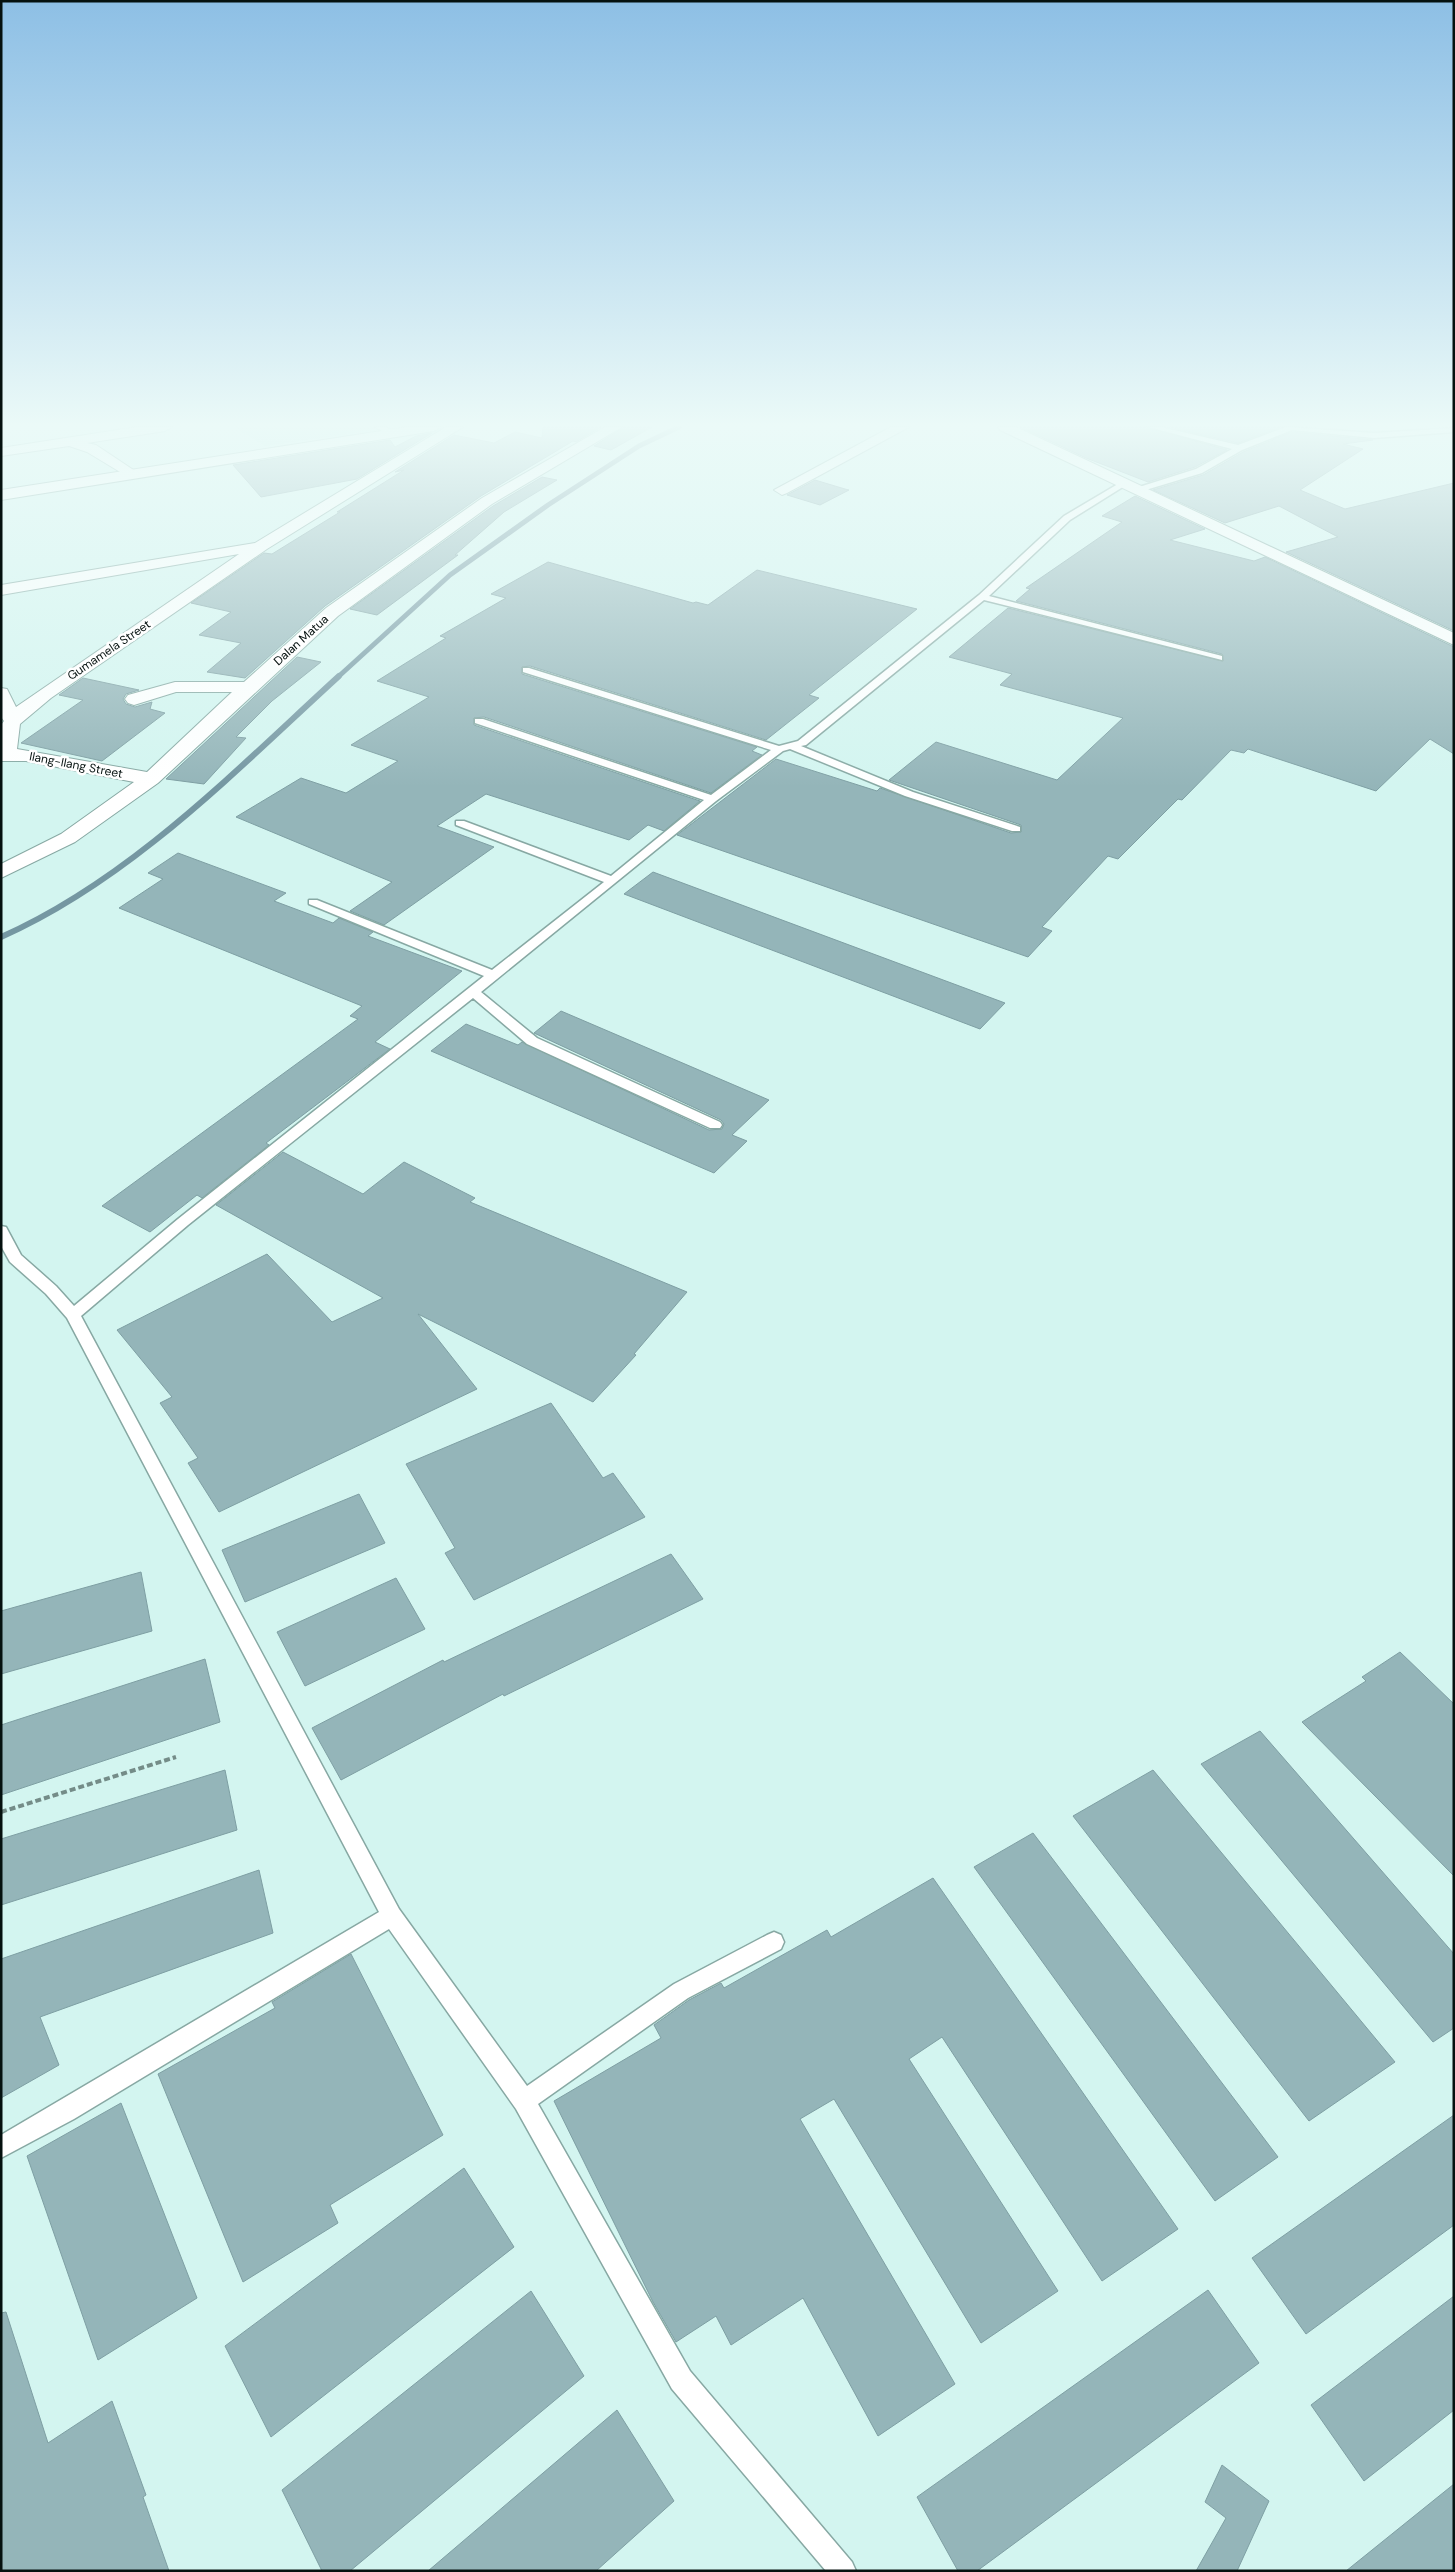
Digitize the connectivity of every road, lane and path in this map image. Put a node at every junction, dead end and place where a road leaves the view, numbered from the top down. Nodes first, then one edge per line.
1 (255, 547) edge
2 (260, 547) edge
3 (421, 547) edge
4 (1036, 547) edge
5 (1259, 547) edge
6 (1, 590) edge
7 (982, 598) junction
8 (1454, 640) edge
9 (1219, 658) dead end
10 (526, 670) dead end
11 (250, 688) junction
12 (134, 699) dead end
13 (6, 708) edge
14 (479, 721) dead end
15 (793, 747) junction
16 (779, 749) junction
17 (5, 754) edge
18 (151, 779) junction
19 (712, 799) junction
20 (460, 824) dead end
21 (1016, 829) dead end
22 (1, 872) edge
23 (612, 881) junction
24 (313, 902) dead end
25 (492, 975) junction
26 (472, 991) junction
27 (715, 1125) dead end
28 (1, 1231) edge
29 (72, 1315) junction
30 (176, 1757) dead end
31 (1, 1812) edge
32 (392, 1916) junction
33 (774, 1942) dead end
34 (524, 2101) junction
35 (1, 2147) edge
36 (843, 2571) edge

1 - 6 street, Gumamela Street
2 - 13 street, Gumamela Street
3 - 11 street, Dalan Matua
4 - 7 lane
5 - 8 street
7 - 9 lane
7 - 15 lane
10 - 16 lane
11 - 12 street
11 - 18 street, Dalan Matua
13 - 17 street, Gumamela Street
14 - 19 lane
15 - 16 lane
15 - 21 lane
16 - 19 lane
17 - 18 street, Ilang-Ilang Street
18 - 22 street, Dalan Matua
19 - 23 lane
20 - 23 lane
23 - 25 lane
24 - 25 lane
25 - 26 lane
26 - 27 lane
26 - 29 lane
28 - 29 lane
29 - 32 lane
30 - 31 path
32 - 34 lane
32 - 35 lane
33 - 34 lane
34 - 36 lane

